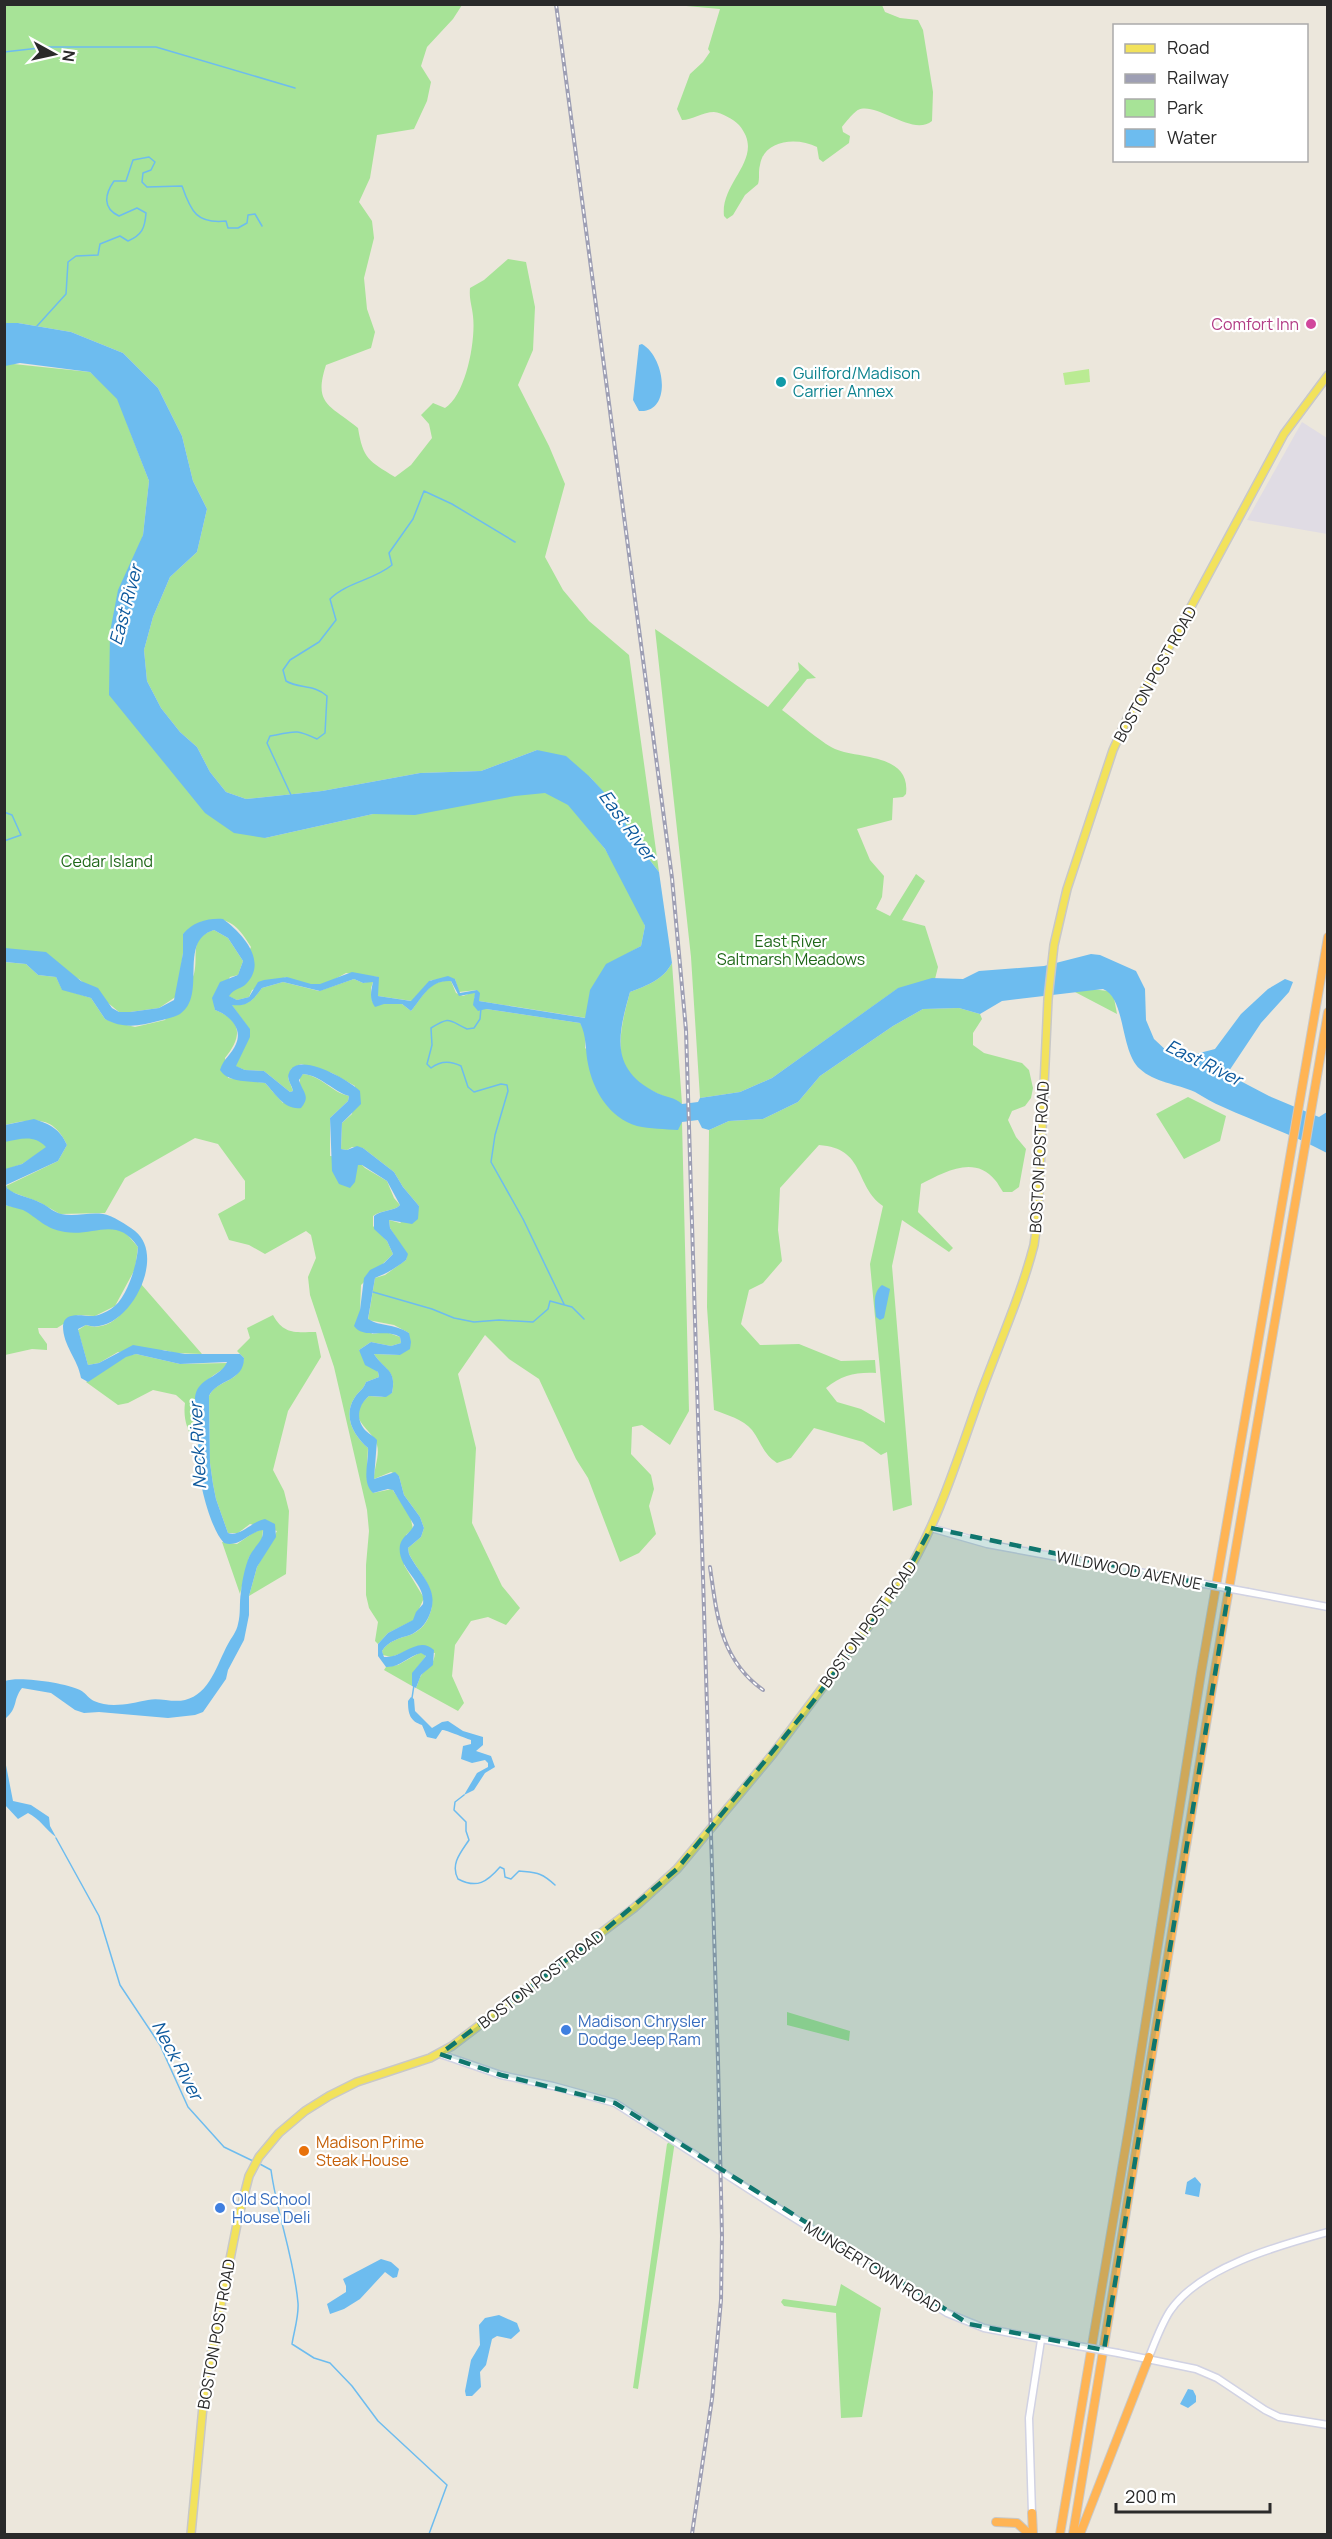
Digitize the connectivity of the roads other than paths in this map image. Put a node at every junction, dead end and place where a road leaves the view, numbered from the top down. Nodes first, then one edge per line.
1 (1328, 375) edge
2 (1327, 941) edge
3 (1328, 1012) edge
4 (931, 1528) junction
5 (1328, 1607) edge
6 (440, 2054) junction
7 (1328, 2232) edge
8 (1041, 2340) junction
9 (1149, 2357) junction
10 (1328, 2425) edge
11 (1032, 2513) joint
12 (996, 2522) dead end
13 (190, 2535) edge
14 (1031, 2535) edge
15 (1060, 2535) edge
16 (1073, 2535) edge
17 (1080, 2535) edge

1 - 4 main road, BOSTON POST ROAD
2 - 15 highway
3 - 16 highway
4 - 5 street, WILDWOOD AVENUE, bridge
4 - 6 main road, BOSTON POST ROAD
6 - 8 street, MUNGERTOWN ROAD
6 - 13 main road, BOSTON POST ROAD
7 - 9 street
8 - 9 street, MUNGERTOWN ROAD, bridge
8 - 11 street
9 - 10 street, MUNGERTOWN ROAD
9 - 17 highway
11 - 14 highway
12 - 14 highway

